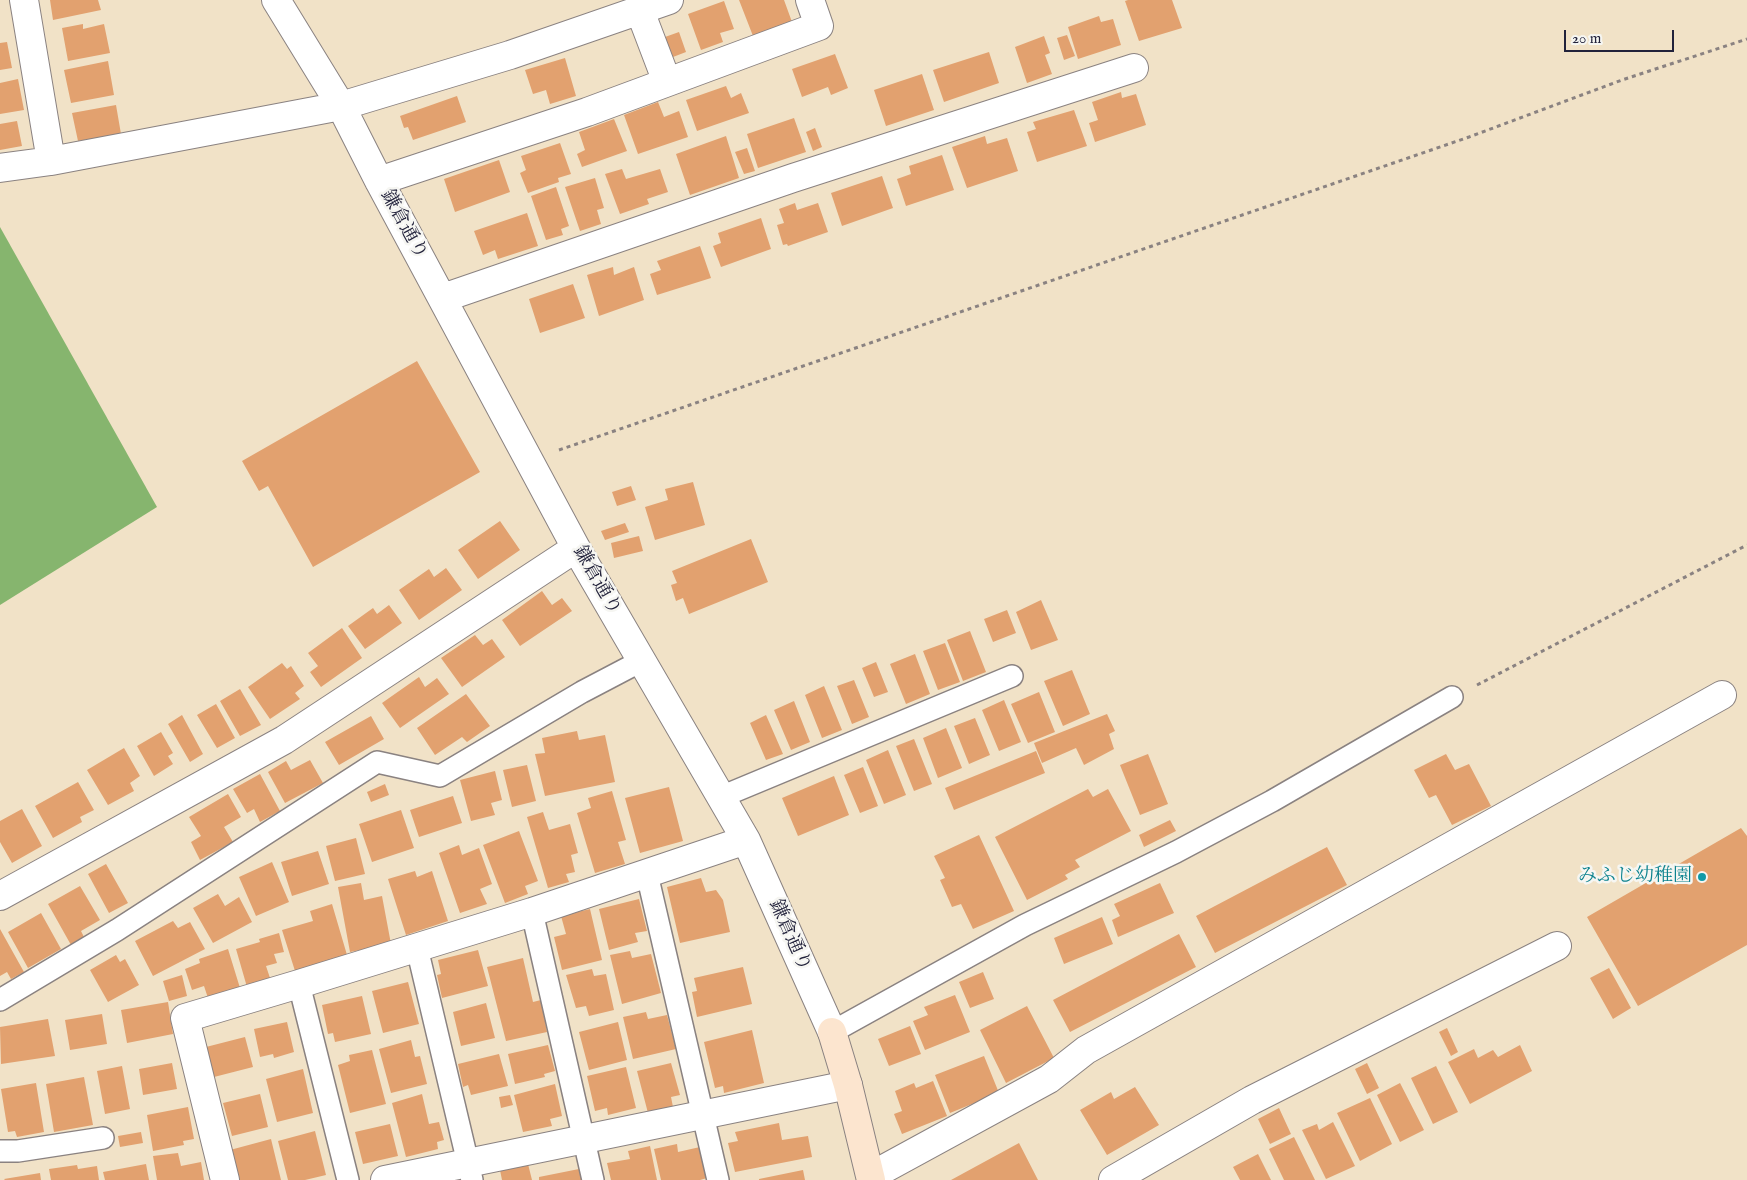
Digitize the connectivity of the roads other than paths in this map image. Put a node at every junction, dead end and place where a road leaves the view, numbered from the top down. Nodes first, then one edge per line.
1 (24, 0) edge
2 (276, 0) edge
3 (669, 0) edge
4 (810, 0) edge
5 (640, 11) junction
6 (1134, 68) dead end
7 (667, 82) junction
8 (341, 106) junction
9 (51, 161) junction
10 (0, 168) edge
11 (379, 182) junction
12 (443, 298) junction
13 (576, 548) junction
14 (643, 660) junction
15 (1012, 676) dead end
16 (1722, 695) dead end
17 (1452, 697) road end
18 (721, 797) junction
19 (746, 840) junction
20 (647, 874) junction
21 (0, 896) edge
22 (532, 912) junction
23 (1558, 946) dead end
24 (418, 948) junction
25 (299, 984) junction
26 (0, 1000) edge
27 (832, 1032) junction
28 (848, 1085) junction
29 (704, 1115) junction
30 (103, 1138) dead end
31 (584, 1140) junction
32 (0, 1151) edge
33 (470, 1172) edge
34 (871, 1178) edge
35 (225, 1180) edge
36 (348, 1180) edge
37 (385, 1180) edge
38 (593, 1180) edge
39 (718, 1180) edge
40 (1113, 1180) edge

1 - 9 street
2 - 8 street, 鎌倉通り
3 - 5 street
4 - 7 street
5 - 7 street
5 - 8 street
6 - 12 street
7 - 11 street
8 - 9 street
8 - 11 street, 鎌倉通り
9 - 10 street
11 - 12 street, 鎌倉通り
12 - 13 street, 鎌倉通り
13 - 14 street, 鎌倉通り
13 - 21 street
14 - 18 street, 鎌倉通り
14 - 26 lane
15 - 18 lane
16 - 34 street
17 - 27 lane
18 - 19 street, 鎌倉通り
19 - 20 street
19 - 27 street, 鎌倉通り
20 - 22 street
20 - 29 lane
22 - 24 street
22 - 31 lane
23 - 40 street
24 - 25 street
24 - 33 lane
25 - 35 street
25 - 36 lane
27 - 28 street, 鎌倉通り
28 - 29 street
28 - 34 street, 鎌倉通り
29 - 31 street
29 - 39 lane
30 - 32 lane
31 - 33 street
31 - 38 lane
33 - 37 street

